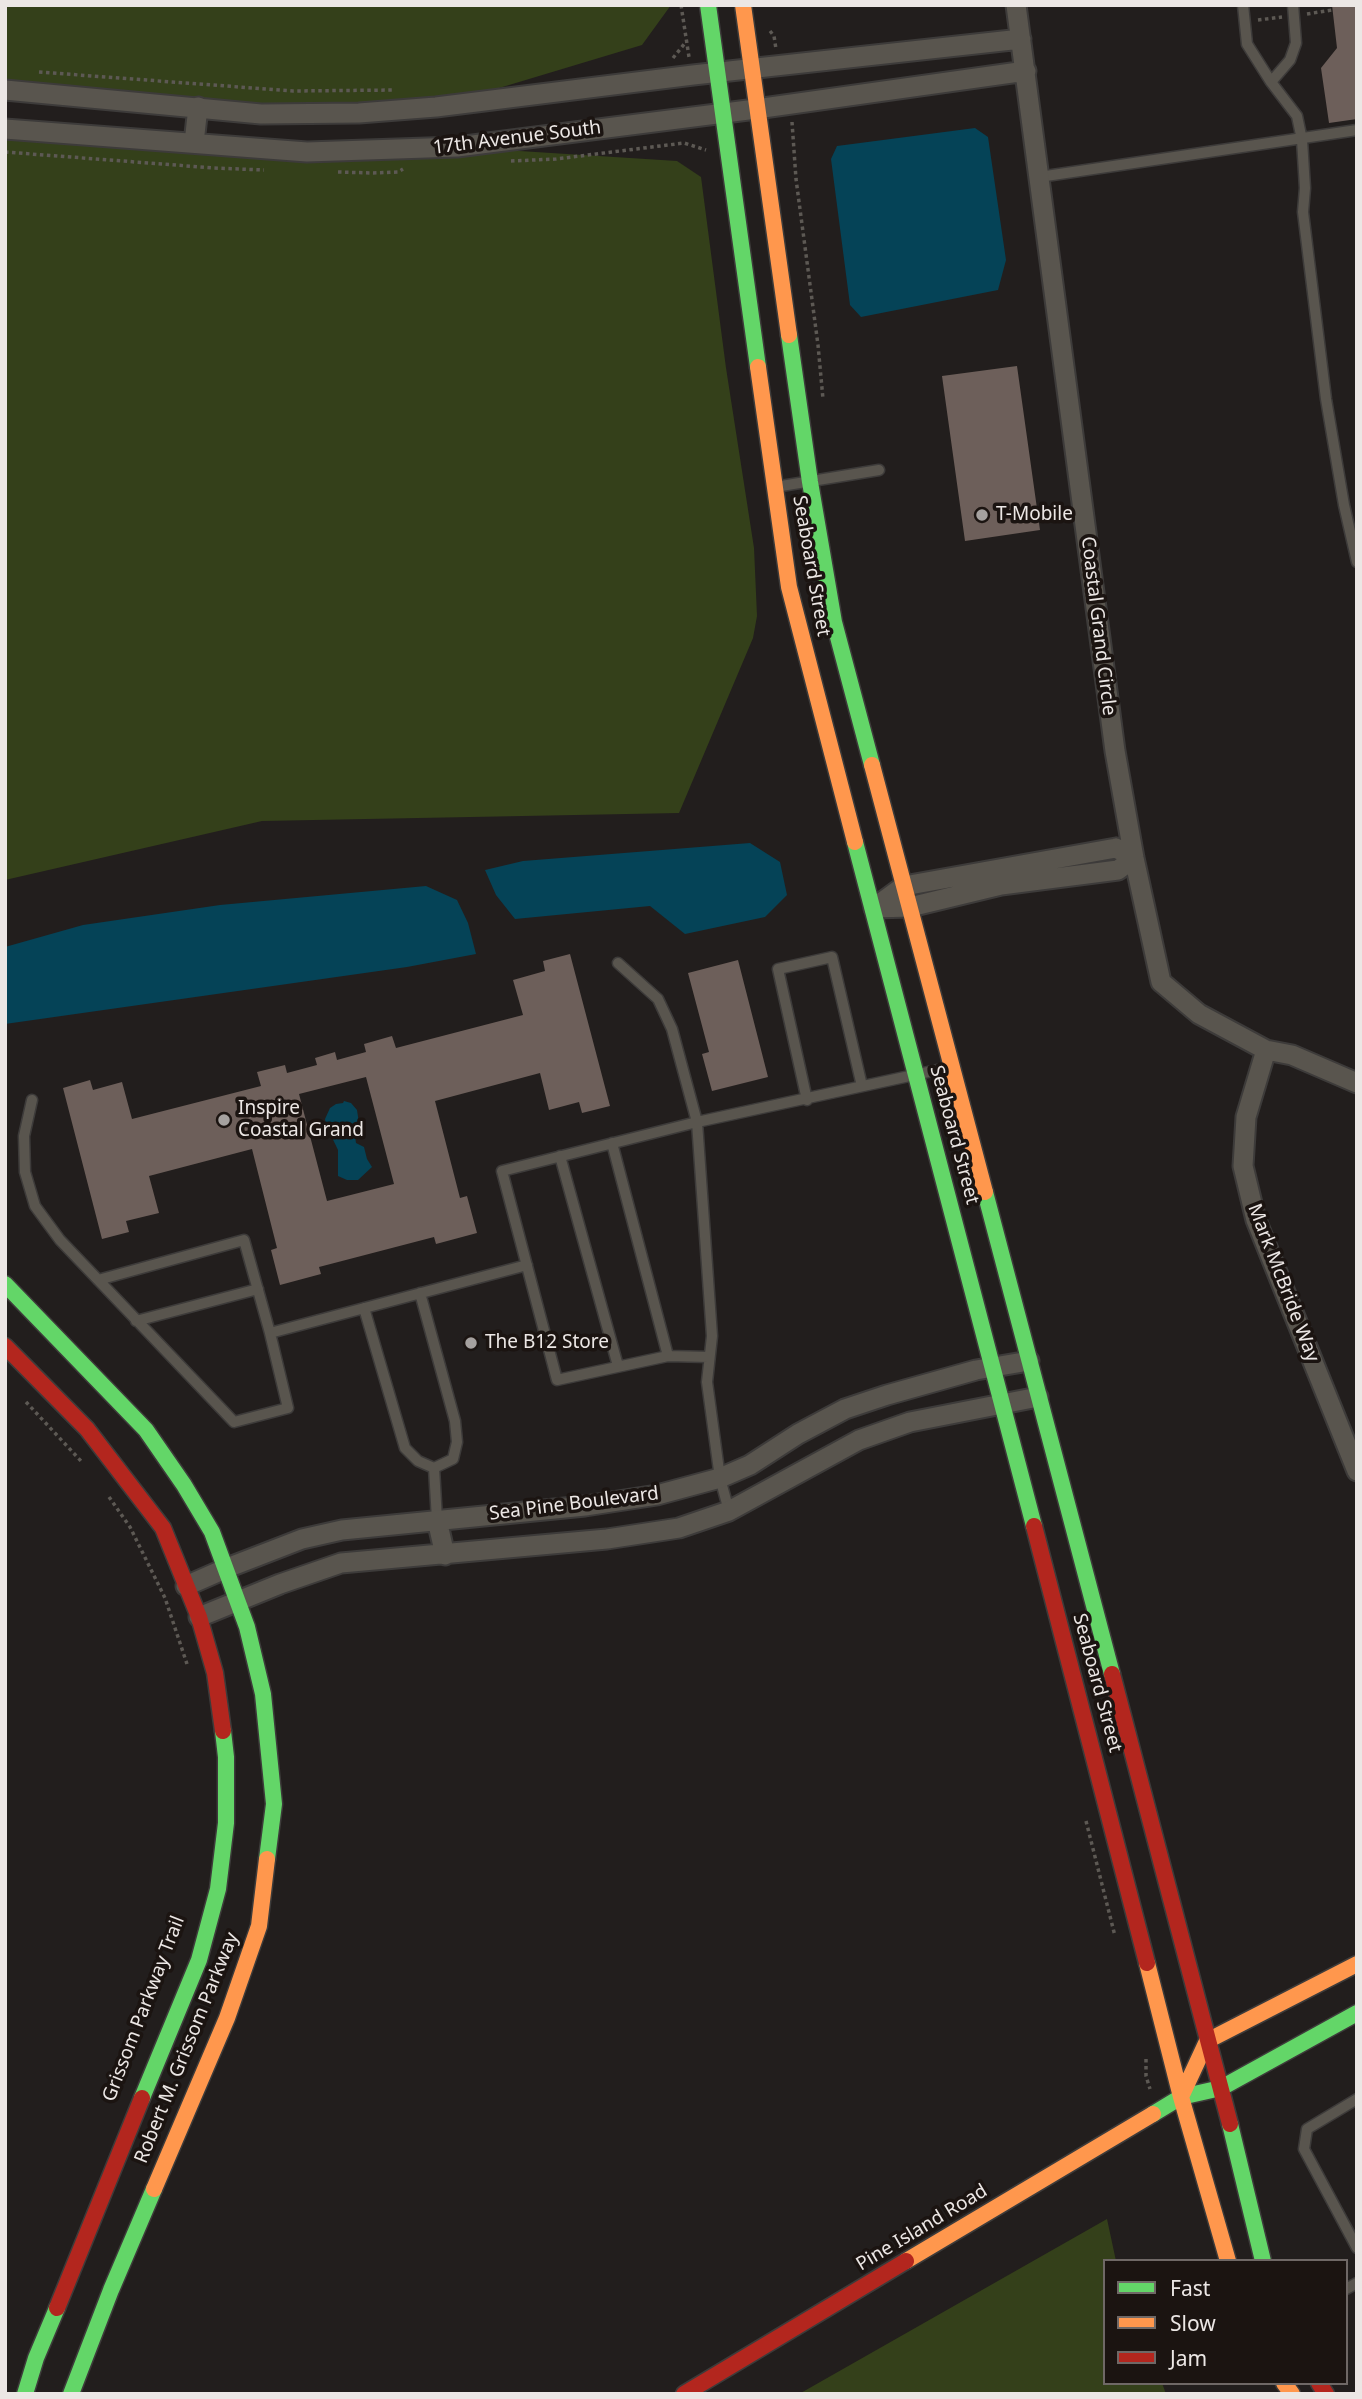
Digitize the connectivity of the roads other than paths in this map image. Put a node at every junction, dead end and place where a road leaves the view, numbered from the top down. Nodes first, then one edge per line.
1 (708, 5) edge
2 (743, 5) edge
3 (1016, 5) edge
4 (1243, 5) edge
5 (1293, 5) edge
6 (1021, 39) junction
7 (751, 69) junction
8 (1026, 71) junction
9 (716, 72) junction
10 (1270, 82) junction
11 (5, 90) edge
12 (198, 107) junction
13 (756, 109) junction
14 (723, 113) junction
15 (5, 129) edge
16 (1357, 130) edge
17 (1302, 139) junction
18 (194, 144) junction
19 (1039, 177) junction
20 (879, 470) dead end
21 (810, 481) junction
22 (775, 487) junction
23 (1357, 562) edge
24 (1134, 858) junction
25 (904, 886) junction
26 (910, 907) junction
27 (874, 908) junction
28 (618, 963) dead end
29 (1266, 1050) junction
30 (951, 1067) junction
31 (917, 1074) junction
32 (1357, 1083) edge
33 (862, 1086) junction
34 (33, 1100) dead end
35 (807, 1100) junction
36 (697, 1122) junction
37 (612, 1143) junction
38 (560, 1156) junction
39 (527, 1265) junction
40 (98, 1280) junction
41 (5, 1284) edge
42 (258, 1289) junction
43 (420, 1293) junction
44 (364, 1308) junction
45 (136, 1321) junction
46 (270, 1333) junction
47 (5, 1346) edge
48 (668, 1356) junction
49 (709, 1357) junction
50 (1029, 1360) junction
51 (618, 1366) junction
52 (993, 1367) junction
53 (1038, 1397) junction
54 (1002, 1405) junction
55 (433, 1468) junction
56 (1357, 1471) edge
57 (720, 1478) junction
58 (729, 1511) junction
59 (437, 1520) junction
60 (445, 1555) junction
61 (227, 1568) junction
62 (186, 1586) junction
63 (238, 1602) junction
64 (199, 1617) junction
65 (1357, 1964) edge
66 (1357, 2013) edge
67 (1207, 2041) junction
68 (1221, 2088) junction
69 (1181, 2097) junction
70 (1357, 2099) edge
71 (1357, 2248) edge
72 (1227, 2259) edge
73 (1264, 2259) edge
74 (25, 2394) edge
75 (71, 2394) edge
76 (684, 2394) edge

1 - 9 street, Seaboard Street
2 - 7 street, Seaboard Street
3 - 6 street, Coastal Grand Circle
4 - 10 lane
5 - 10 lane
6 - 7 street
6 - 8 street, Coastal Grand Circle
7 - 9 street
7 - 13 street, Seaboard Street
8 - 13 street, 17th Avenue South
8 - 19 street, Coastal Grand Circle
9 - 12 street
9 - 14 street, Seaboard Street
10 - 17 lane
11 - 12 street
12 - 18 street
13 - 14 street, 17th Avenue South
13 - 21 street, Seaboard Street
14 - 18 street, 17th Avenue South
14 - 22 street, Seaboard Street
15 - 18 street, 17th Avenue South
16 - 17 lane
17 - 19 lane
17 - 23 lane
19 - 24 street, Coastal Grand Circle
20 - 21 lane
21 - 22 lane
21 - 25 street, Seaboard Street
22 - 27 street, Seaboard Street
24 - 25 street
24 - 26 street
24 - 29 street, Coastal Grand Circle
25 - 26 street, Seaboard Street
25 - 27 street
26 - 27 street
26 - 30 street, Seaboard Street
27 - 31 street, Seaboard Street
28 - 36 lane
29 - 32 street, Coastal Grand Circle
29 - 56 street, Mark McBride Way
30 - 31 lane
30 - 50 street, Seaboard Street
31 - 33 lane
31 - 52 street, Seaboard Street
33 - 35 lane
33 - 35 lane
34 - 40 lane
35 - 36 lane
36 - 37 lane
36 - 49 lane
37 - 38 lane
37 - 48 lane
38 - 39 lane
38 - 51 lane
39 - 43 lane
39 - 51 lane
40 - 42 lane
40 - 45 lane
41 - 61 street, Robert M. Grissom Parkway
42 - 45 lane
42 - 46 lane
43 - 44 lane
43 - 55 lane
44 - 46 lane
44 - 55 lane
45 - 46 lane
47 - 62 street, Robert M. Grissom Parkway
48 - 49 lane
48 - 51 lane
49 - 57 lane
50 - 52 street, Sea Pine Boulevard
50 - 53 street, Seaboard Street
52 - 54 street, Seaboard Street
52 - 57 street, Sea Pine Boulevard
53 - 54 street, Sea Pine Boulevard
53 - 67 street, Seaboard Street
54 - 58 street, Sea Pine Boulevard
54 - 69 street, Seaboard Street
55 - 59 lane
57 - 58 lane
57 - 59 street, Sea Pine Boulevard
58 - 60 street, Sea Pine Boulevard
59 - 60 street
59 - 61 street, Sea Pine Boulevard
60 - 63 street, Sea Pine Boulevard
61 - 62 street, Sea Pine Boulevard
61 - 63 street, Robert M. Grissom Parkway
62 - 64 street, Robert M. Grissom Parkway
63 - 64 street, Sea Pine Boulevard
63 - 75 street, Robert M. Grissom Parkway
64 - 74 street, Robert M. Grissom Parkway
65 - 67 street
66 - 68 street, Pine Island Road
67 - 68 street, Seaboard Street
67 - 69 street
68 - 69 street, Pine Island Road
68 - 73 street, Seaboard Street
69 - 72 street, Seaboard Street
69 - 76 street, Pine Island Road
70 - 71 lane

